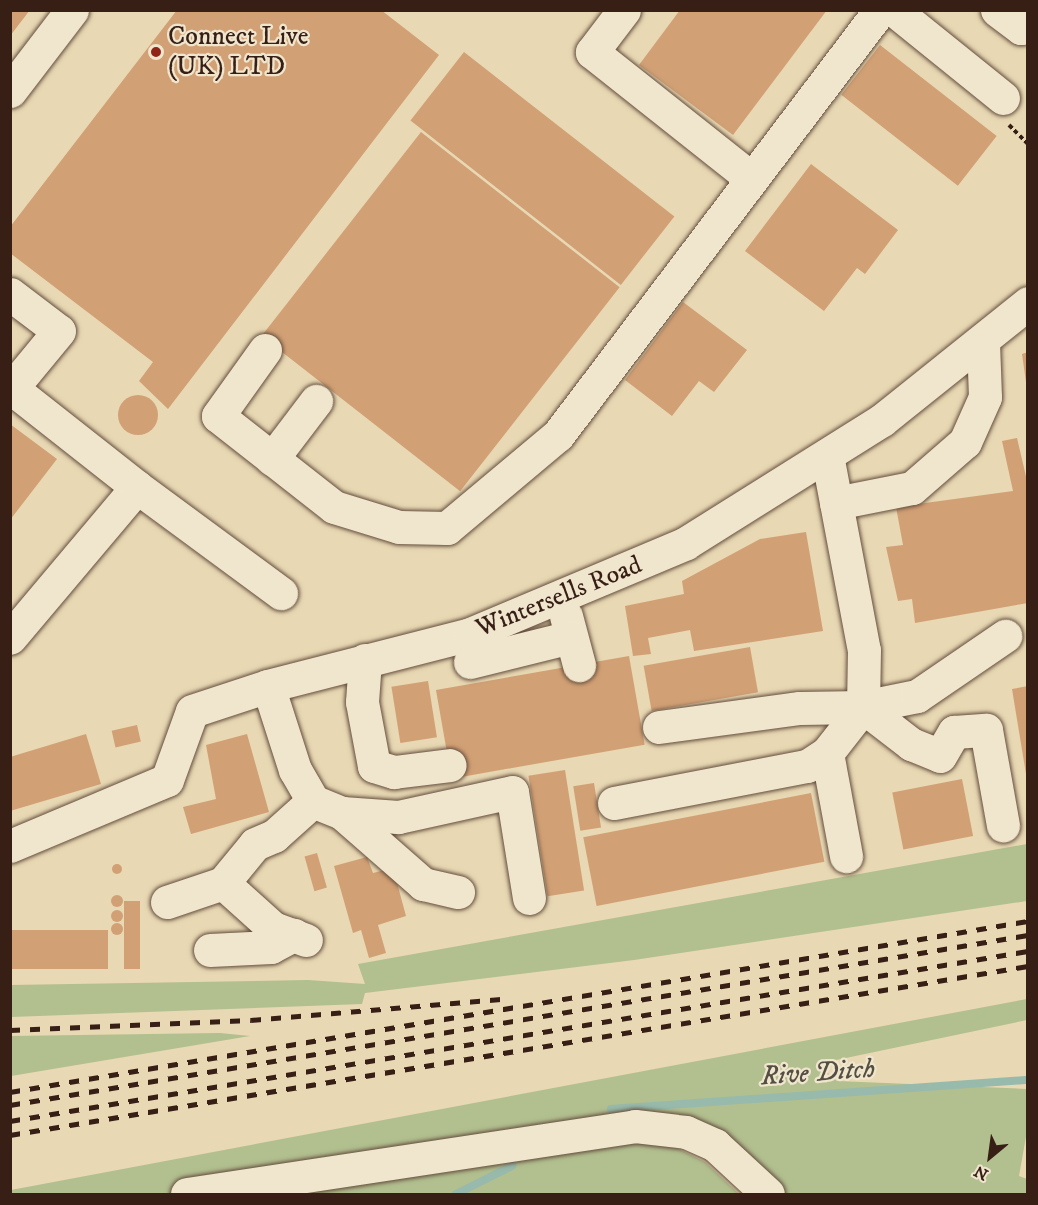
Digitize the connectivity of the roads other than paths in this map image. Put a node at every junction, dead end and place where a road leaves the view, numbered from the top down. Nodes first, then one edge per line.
1 (72, 10) edge
2 (624, 10) edge
3 (880, 10) edge
4 (894, 10) edge
5 (997, 10) edge
6 (1028, 20) edge
7 (10, 91) edge
8 (1003, 98) dead end
9 (752, 179) junction
10 (10, 294) edge
11 (1028, 303) edge
12 (983, 342) junction
13 (265, 350) dead end
14 (11, 388) edge
15 (316, 402) dead end
16 (827, 455) junction
17 (272, 459) junction
18 (137, 487) junction
19 (836, 503) junction
20 (281, 593) dead end
21 (560, 597) junction
22 (1005, 636) dead end
23 (10, 638) edge
24 (364, 660) junction
25 (470, 662) dead end
26 (268, 687) junction
27 (863, 707) junction
28 (659, 727) dead end
29 (827, 753) junction
30 (450, 765) dead end
31 (615, 803) dead end
32 (327, 807) junction
33 (1003, 825) dead end
34 (10, 846) edge
35 (846, 856) dead end
36 (223, 883) junction
37 (458, 892) dead end
38 (529, 897) dead end
39 (167, 902) dead end
40 (210, 950) dead end
41 (186, 1194) edge
42 (768, 1194) edge

1 - 7 street
2 - 9 street
3 - 9 street
4 - 8 street
5 - 6 street
9 - 17 street
10 - 14 street
11 - 12 street, Wintersells Road
12 - 16 street, Wintersells Road
12 - 19 street
13 - 17 street
14 - 18 street
15 - 17 street
16 - 19 street
16 - 21 street, Wintersells Road
18 - 20 street
18 - 23 street
19 - 27 street
21 - 24 street, Wintersells Road
21 - 25 street
22 - 27 street
24 - 26 street, Wintersells Road
24 - 30 street
26 - 32 street
26 - 34 street, Wintersells Road
27 - 28 street
27 - 29 street
27 - 33 street
29 - 31 street
29 - 35 street
32 - 36 street
32 - 37 street
32 - 38 street
36 - 39 street
36 - 40 street
41 - 42 street

